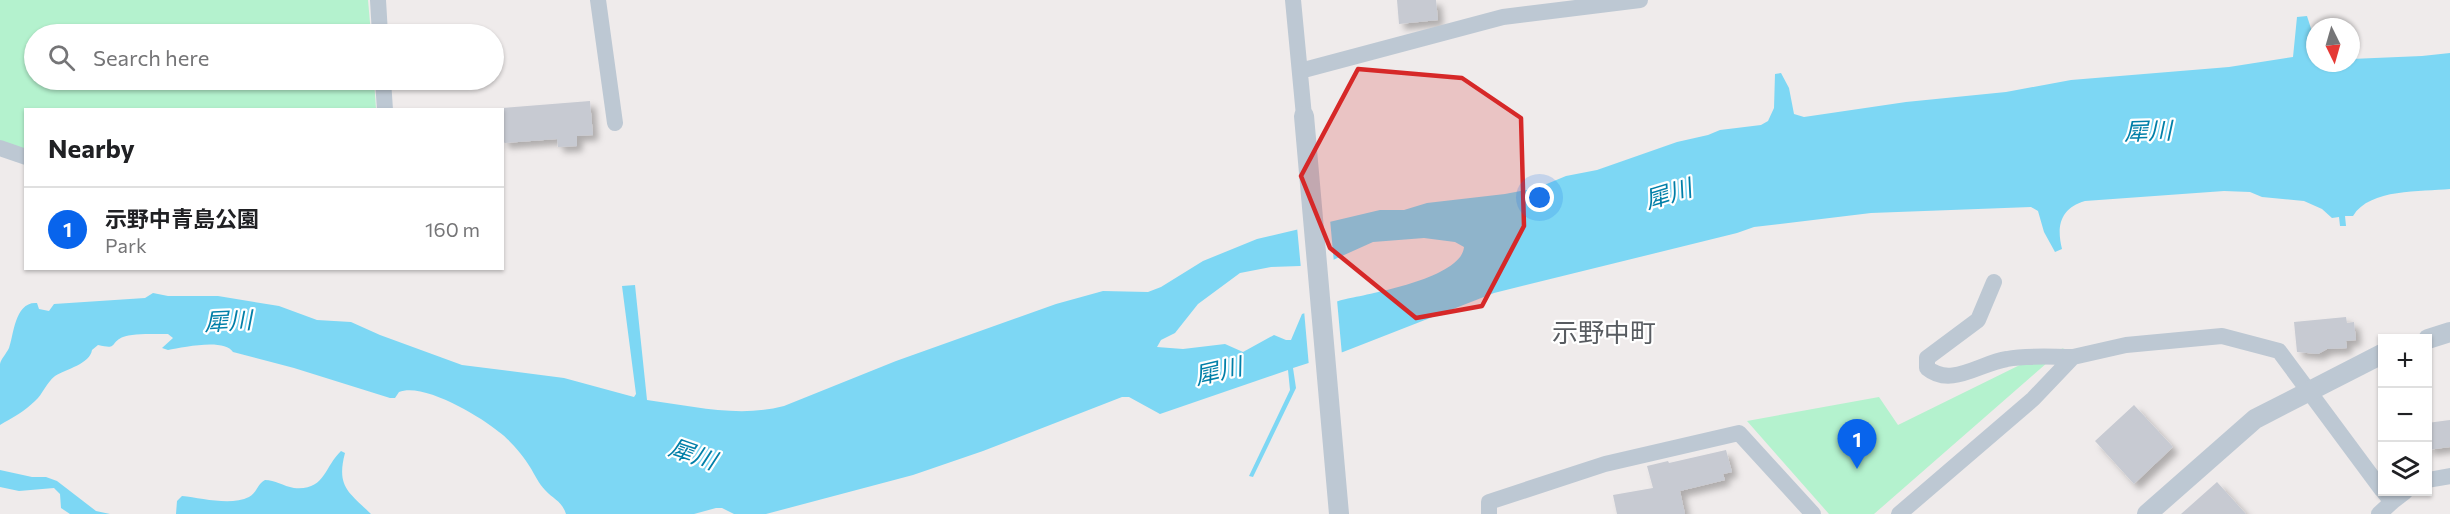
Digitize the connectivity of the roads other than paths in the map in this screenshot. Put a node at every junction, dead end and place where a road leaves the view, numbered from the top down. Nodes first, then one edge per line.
1 (378, 0) edge
2 (598, 0) edge
3 (1293, 0) edge
4 (1640, 0) edge
5 (379, 24) edge
6 (1300, 71) junction
7 (383, 90) edge
8 (384, 108) edge
9 (1304, 116) joint
10 (615, 123) dead end
11 (0, 148) edge
12 (24, 156) edge
13 (1994, 282) dead end
14 (2450, 332) edge
15 (2432, 337) edge
16 (2378, 356) edge
17 (2073, 357) junction
18 (2310, 390) junction
19 (2450, 476) edge
20 (2378, 477) edge
21 (2432, 479) edge
22 (2390, 496) edge
23 (1339, 508) edge
24 (1489, 514) edge
25 (1813, 514) edge
26 (1899, 514) edge
27 (2147, 514) edge
28 (2379, 514) edge

1 - 5 street
2 - 10 street
3 - 6 street
4 - 6 street
6 - 9 street
7 - 8 street
9 - 23 street
11 - 12 street
13 - 17 street
14 - 15 street
16 - 18 street
17 - 18 street
17 - 26 street
18 - 20 street
18 - 27 street
19 - 21 street
22 - 28 street
24 - 25 street

